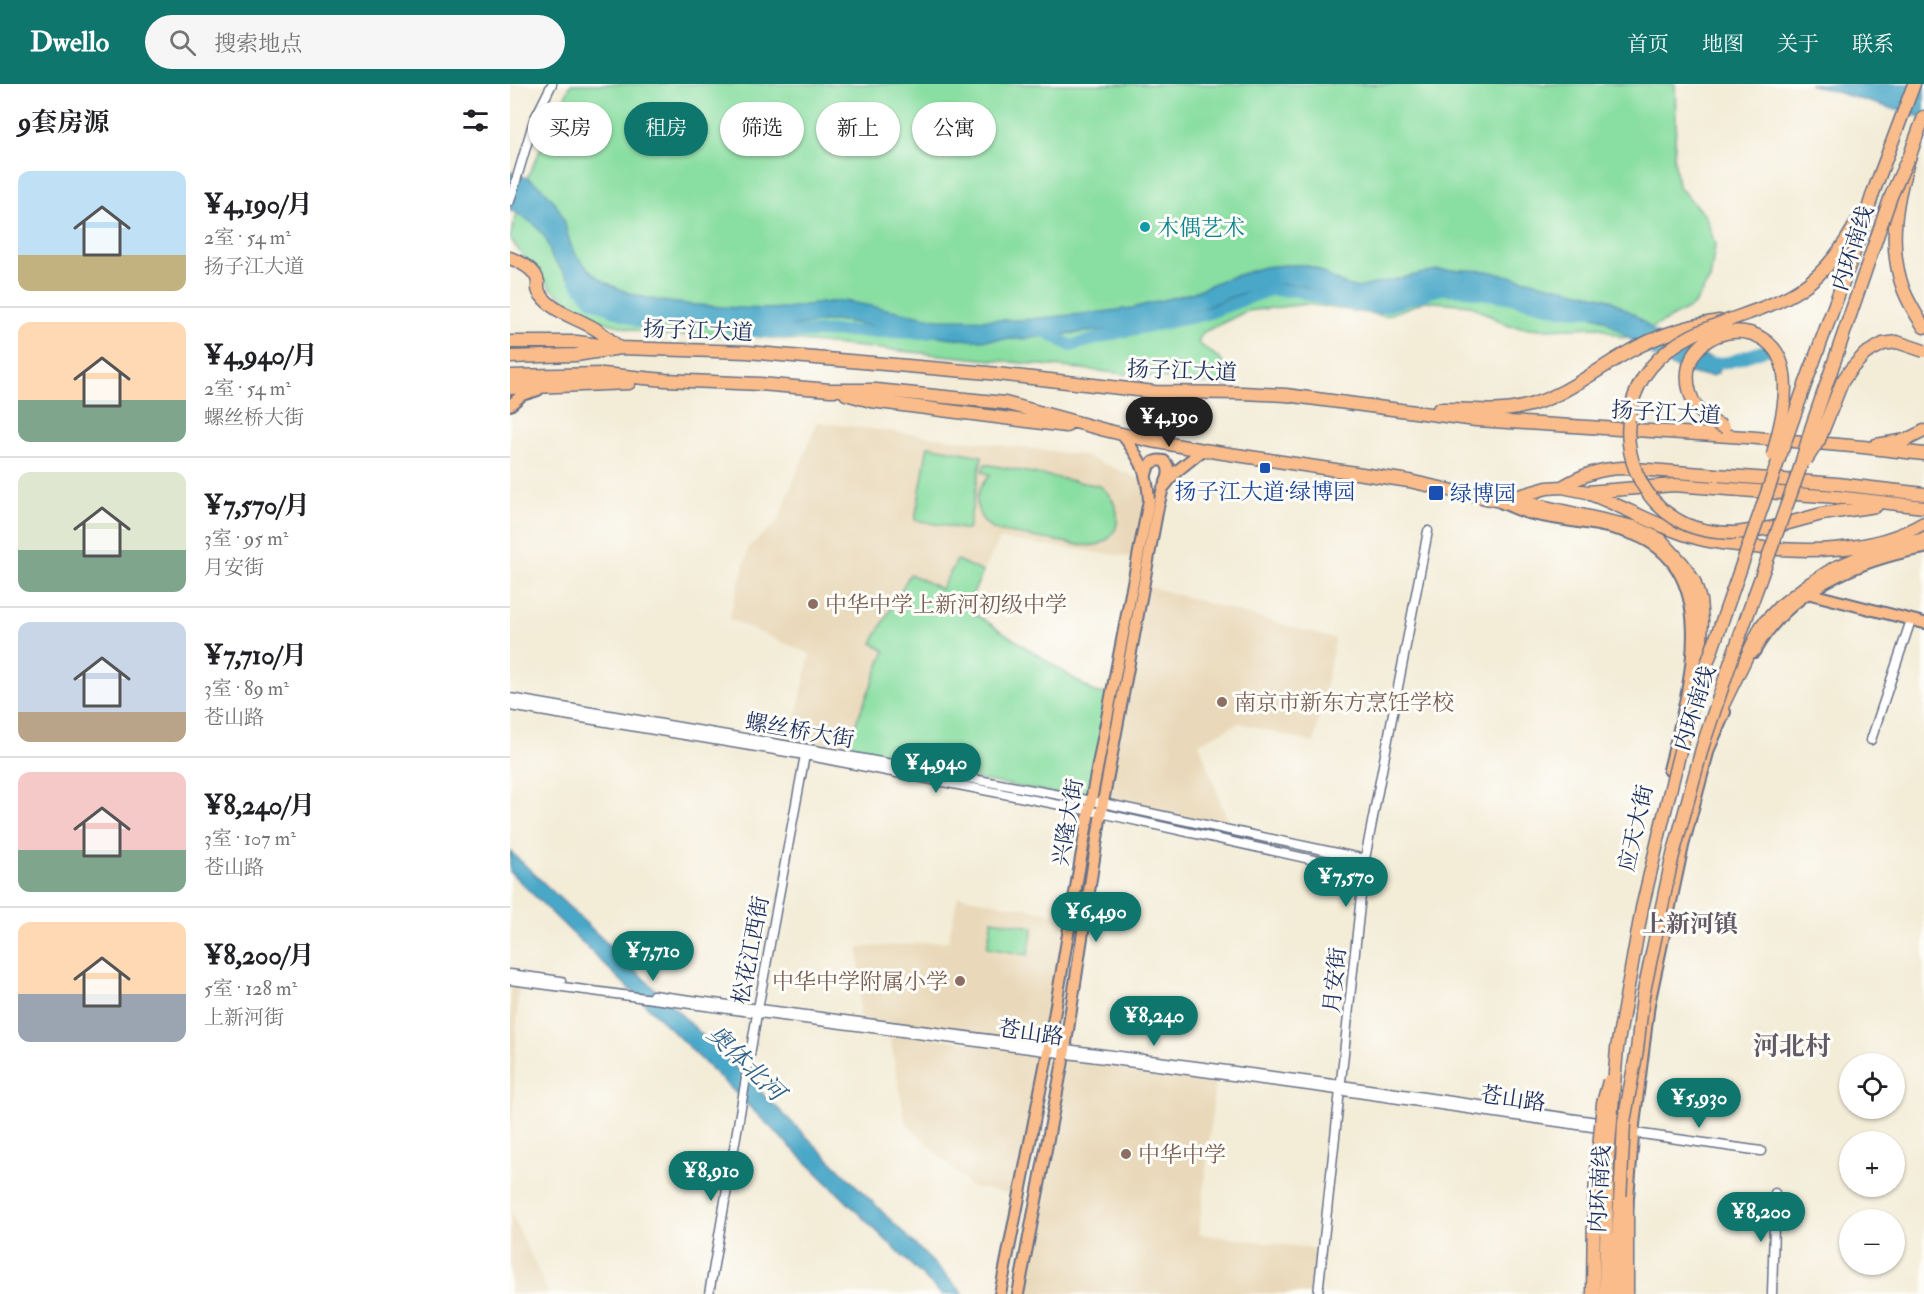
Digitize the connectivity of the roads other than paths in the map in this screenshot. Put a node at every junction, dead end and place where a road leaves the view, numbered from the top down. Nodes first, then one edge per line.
1 (552, 84) edge
2 (1914, 84) edge
3 (1924, 117) edge
4 (1908, 158) junction
5 (1873, 193) junction
6 (510, 201) edge
7 (510, 258) edge
8 (1730, 319) junction
9 (1924, 327) edge
10 (510, 342) edge
11 (620, 348) junction
12 (1924, 351) edge
13 (510, 357) edge
14 (510, 376) edge
15 (666, 380) junction
16 (570, 386) junction
17 (510, 388) edge
18 (510, 405) edge
19 (1411, 411) junction
20 (1922, 433) edge
21 (1122, 434) junction
22 (1745, 437) junction
23 (1863, 447) junction
24 (1203, 450) junction
25 (1924, 454) edge
26 (1799, 471) junction
27 (1146, 476) junction
28 (1562, 487) junction
29 (1163, 488) junction
30 (1587, 492) junction
31 (1924, 494) edge
32 (1499, 501) junction
33 (1763, 504) junction
34 (1897, 504) junction
35 (1924, 507) edge
36 (1924, 523) edge
37 (1428, 531) dead end
38 (1924, 539) edge
39 (1924, 548) edge
40 (1806, 590) junction
41 (1911, 620) junction
42 (1924, 624) edge
43 (510, 698) edge
44 (510, 706) edge
45 (1689, 715) junction
46 (1871, 740) dead end
47 (1703, 745) junction
48 (806, 755) junction
49 (1090, 806) junction
50 (1102, 808) junction
51 (1365, 859) junction
52 (1364, 870) junction
53 (510, 974) edge
54 (510, 980) edge
55 (635, 995) junction
56 (757, 1011) junction
57 (1617, 1048) junction
58 (1049, 1049) junction
59 (1637, 1050) junction
60 (1065, 1052) junction
61 (1341, 1088) junction
62 (1605, 1126) junction
63 (1634, 1129) junction
64 (1761, 1151) dead end
65 (1775, 1193) dead end
66 (709, 1294) edge
67 (1000, 1294) edge
68 (1018, 1294) edge
69 (1318, 1294) edge
70 (1593, 1294) edge
71 (1599, 1294) edge
72 (1605, 1294) edge
73 (1617, 1294) edge
74 (1625, 1294) edge
75 (1772, 1294) edge

1 - 6 street
2 - 5 highway
3 - 4 highway
4 - 9 highway, bridge
4 - 26 highway, 内环南线, bridge
5 - 8 highway, bridge
5 - 33 highway, 内环南线, bridge
7 - 11 highway
8 - 19 highway, bridge
8 - 34 highway, bridge
10 - 11 highway
11 - 13 highway, 扬子江大道
11 - 19 highway, 扬子江大道
12 - 26 highway, bridge
14 - 15 highway
15 - 16 highway
15 - 21 highway
16 - 17 highway
16 - 18 main road
19 - 22 highway, 扬子江大道
20 - 23 highway
21 - 24 highway
21 - 27 main road, 兴隆大街
22 - 23 highway, 扬子江大道
22 - 33 highway, bridge
23 - 25 highway, 扬子江大道
24 - 29 main road
24 - 32 highway
26 - 47 highway, 内环南线, bridge
27 - 29 main road, 兴隆大街
27 - 49 main road, 兴隆大街
28 - 30 highway
28 - 31 highway
28 - 32 highway
29 - 50 main road, 兴隆大街
30 - 34 highway
30 - 36 highway
32 - 45 highway, bridge
32 - 62 main road, 应天大街
33 - 45 highway, 内环南线, bridge
34 - 35 highway
37 - 51 street, 月安街
38 - 40 highway
39 - 40 main road
40 - 41 main road
40 - 47 highway, bridge
40 - 63 main road
41 - 42 main road
41 - 46 street
43 - 49 street, 螺丝桥大街
44 - 48 street, 螺丝桥大街
45 - 57 highway, 内环南线, bridge
47 - 59 highway, 内环南线, bridge
48 - 49 street, 螺丝桥大街
48 - 56 street, 松花江西街
49 - 50 street, 螺丝桥大街
49 - 58 main road, 兴隆大街
50 - 51 street, 螺丝桥大街
50 - 52 street, 螺丝桥大街
50 - 60 main road, 兴隆大街
51 - 52 street, 月安街
52 - 61 street, 月安街
53 - 55 street, 苍山路
54 - 55 street, 苍山路
55 - 56 street, 苍山路
56 - 58 street, 苍山路
56 - 66 street, 松花江西街
57 - 70 highway, bridge
57 - 72 highway, 内环南线, bridge
58 - 60 street, 苍山路
58 - 67 main road, 兴隆大街
59 - 73 highway, 内环南线, bridge
59 - 74 highway, bridge
60 - 61 street, 苍山路
60 - 68 main road, 兴隆大街
61 - 62 street, 苍山路
61 - 69 street, 月安街
62 - 63 street, 苍山路
62 - 71 main road, 应天大街
63 - 64 street, 苍山路
63 - 74 main road
65 - 75 street

